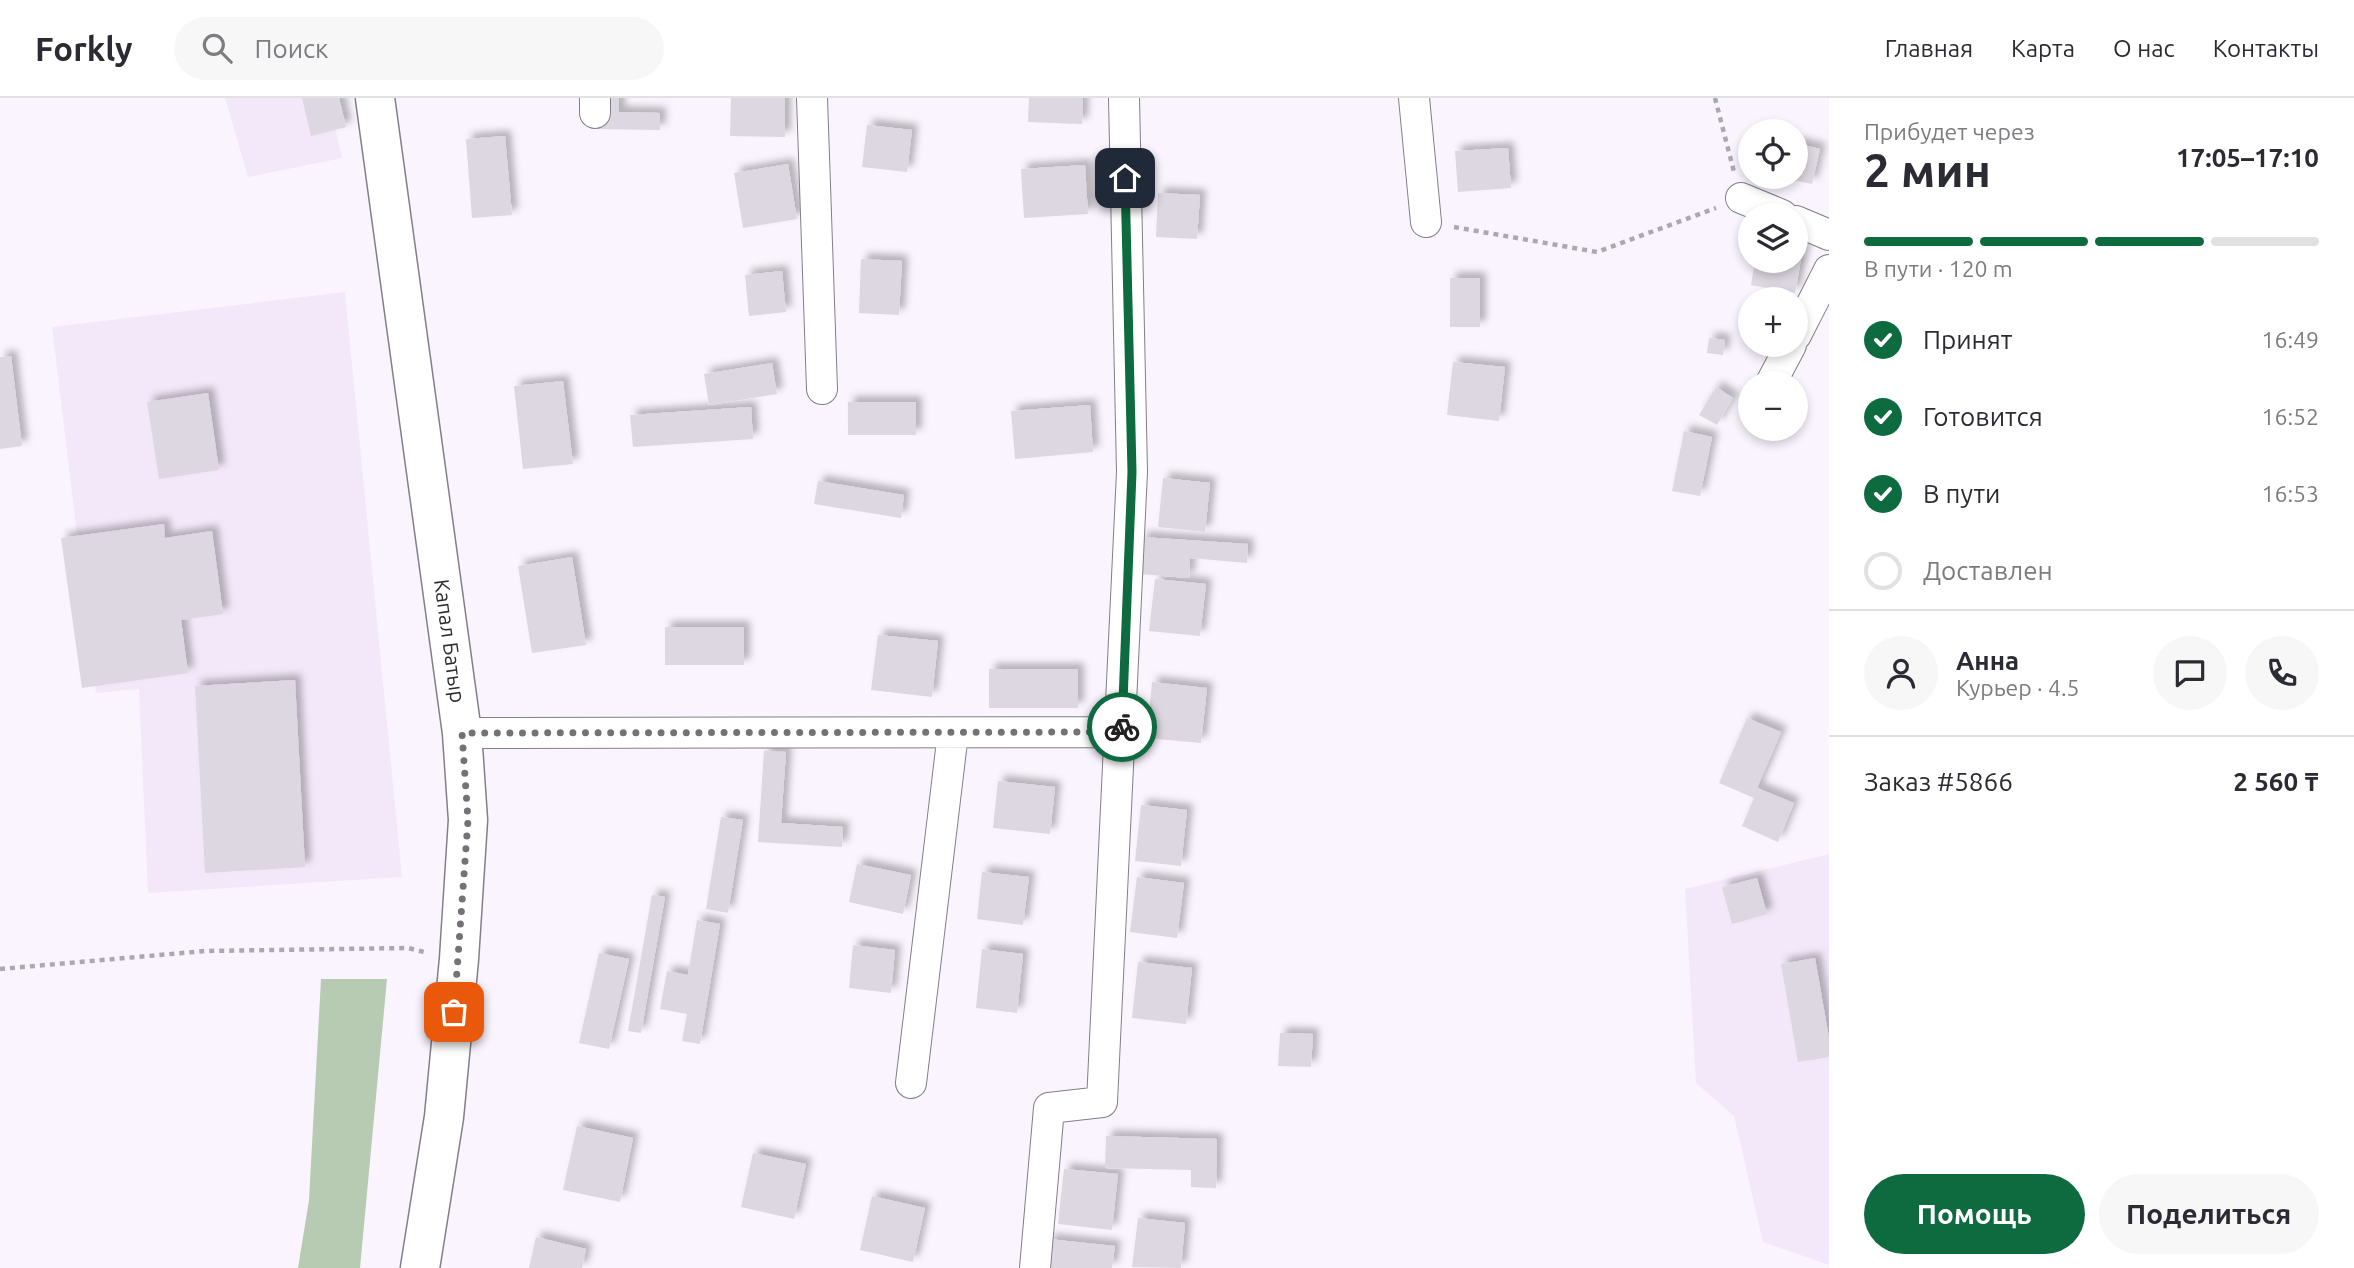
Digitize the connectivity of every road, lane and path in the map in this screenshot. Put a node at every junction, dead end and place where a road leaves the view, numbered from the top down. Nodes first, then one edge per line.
1 (375, 98) edge
2 (812, 98) edge
3 (1124, 98) edge
4 (1414, 98) edge
5 (1715, 98) edge
6 (1741, 198) junction
7 (1753, 203) edge
8 (1426, 222) joint
9 (1808, 226) edge
10 (1829, 235) edge
11 (1829, 270) edge
12 (1808, 311) edge
13 (822, 389) dead end
14 (1122, 732) junction
15 (462, 733) junction
16 (953, 733) junction
17 (459, 959) junction
18 (0, 969) edge
19 (911, 1083) dead end
20 (420, 1268) edge
21 (1035, 1268) edge

1 - 15 main road, Капал Батыр
2 - 13 street
3 - 14 street
4 - 8 street
5 - 6 path
6 - 7 street
6 - 8 path
9 - 10 street
11 - 12 street
14 - 16 street
14 - 21 street
15 - 16 street
15 - 17 main road, Капал Батыр
16 - 19 street
17 - 18 path
17 - 20 main road, Капал Батыр

